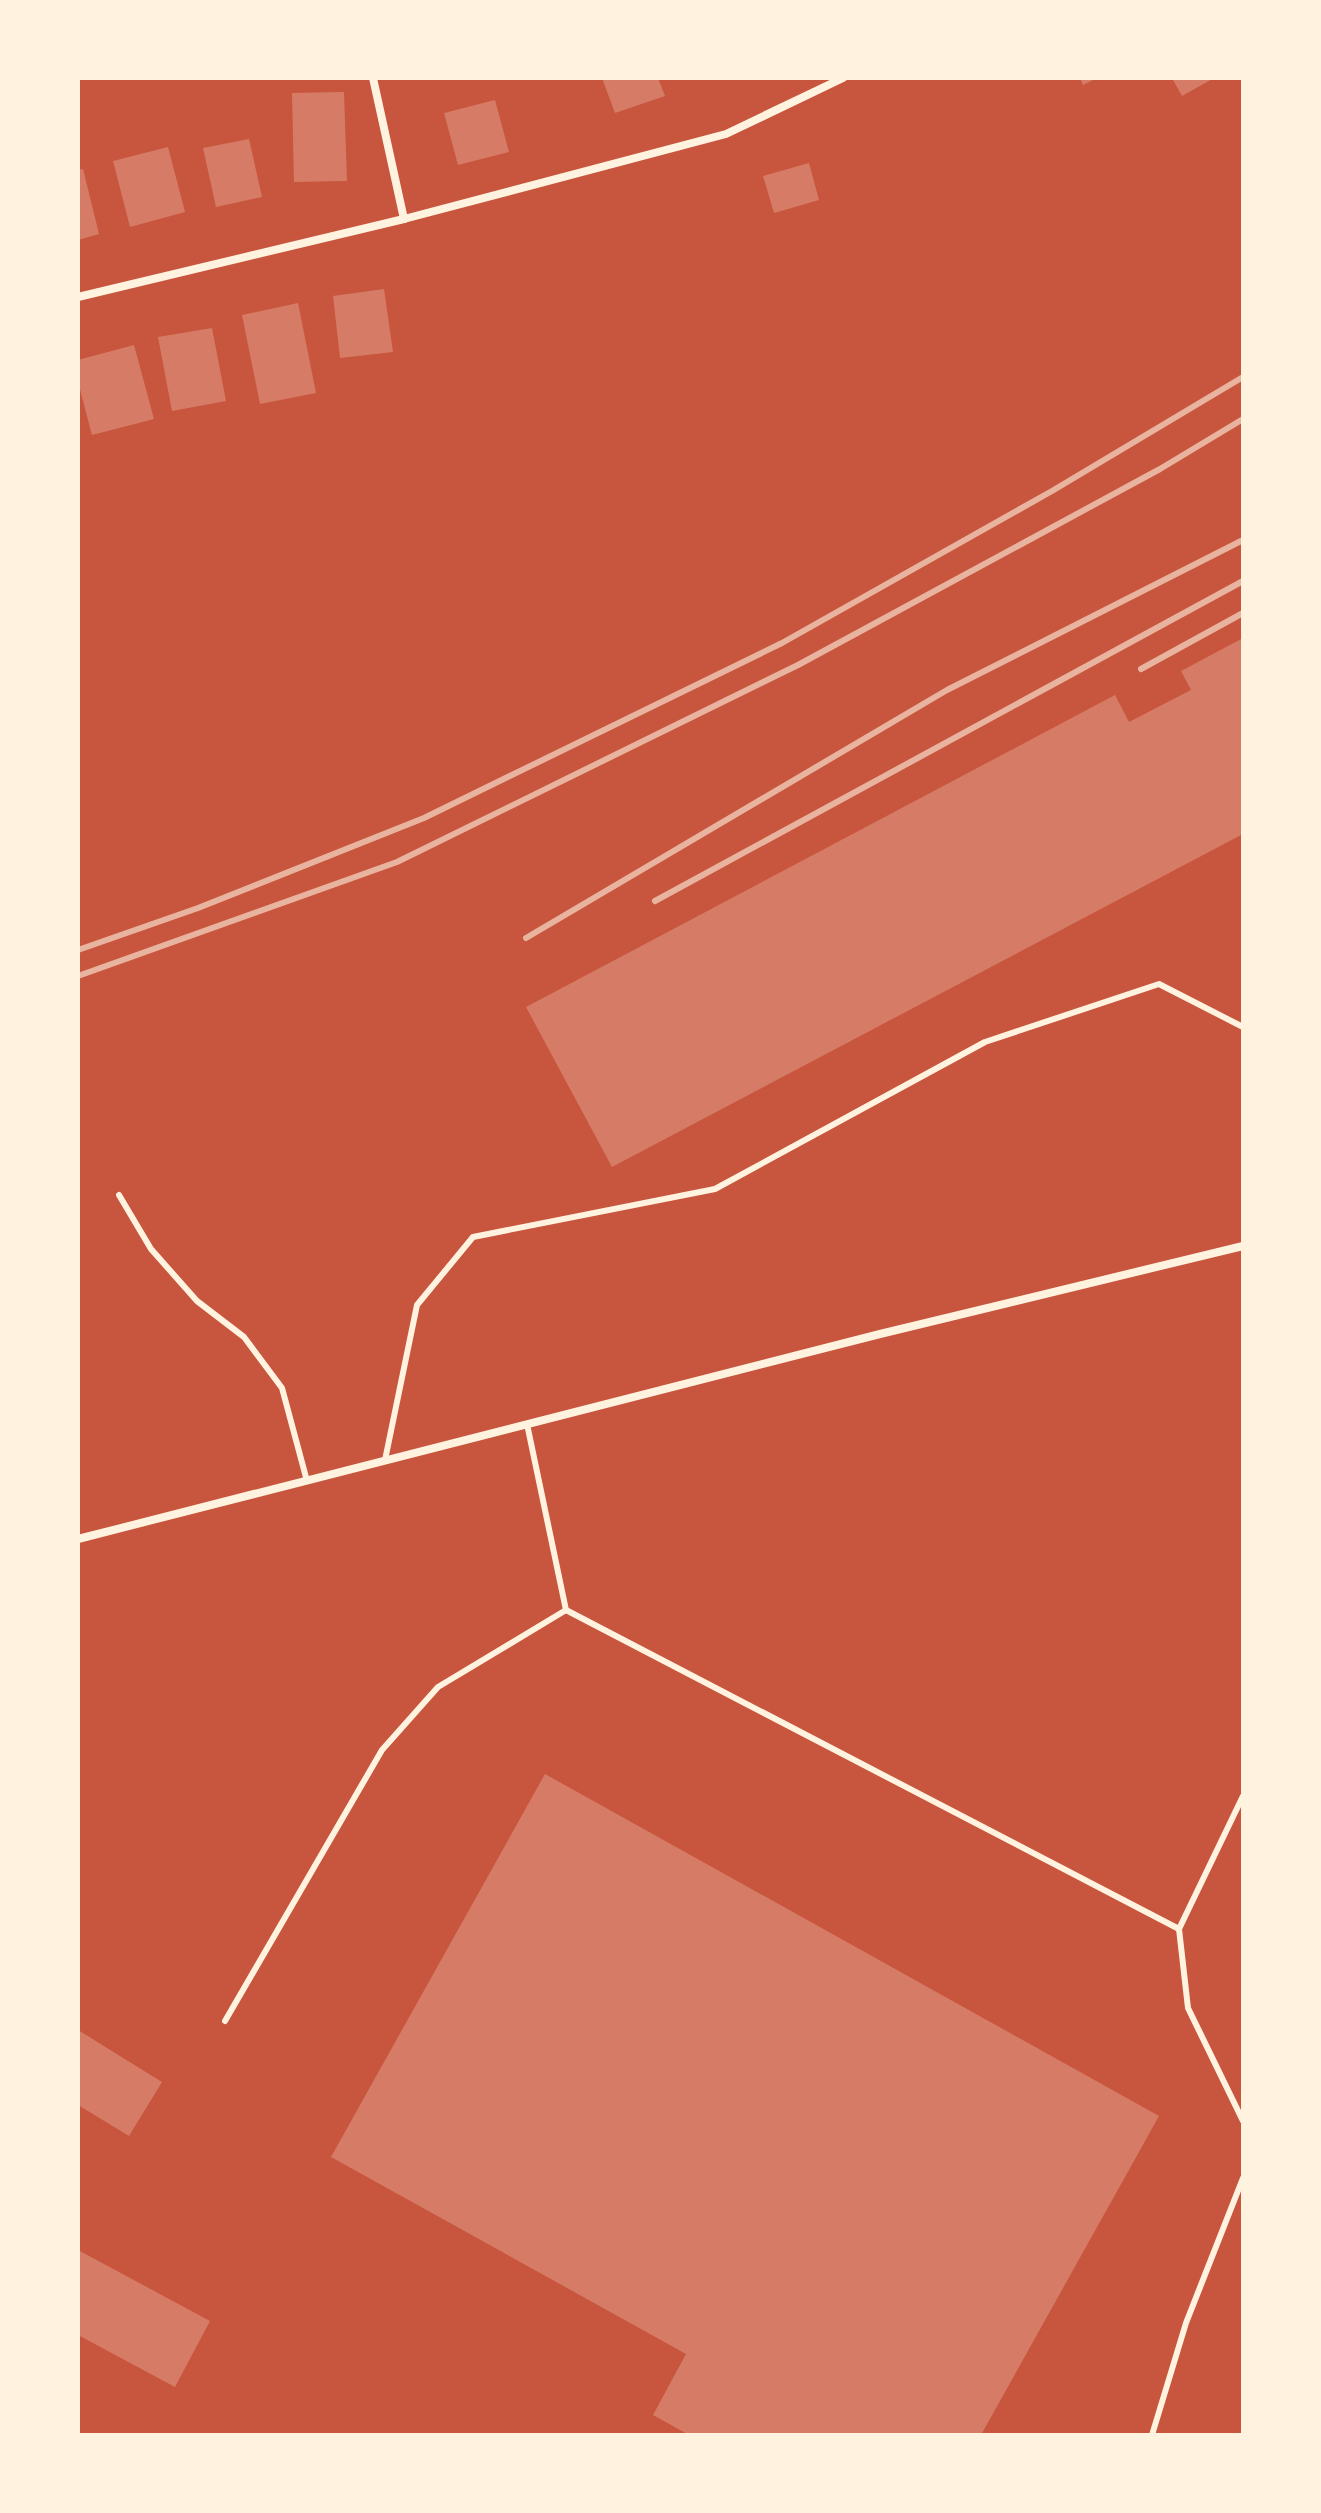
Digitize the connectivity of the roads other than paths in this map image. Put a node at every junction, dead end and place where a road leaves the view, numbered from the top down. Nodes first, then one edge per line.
1 (373, 78) edge
2 (843, 78) edge
3 (404, 219) junction
4 (78, 297) edge
5 (1243, 1027) edge
6 (119, 1195) dead end
7 (1243, 1246) edge
8 (527, 1424) junction
9 (385, 1460) junction
10 (307, 1481) junction
11 (78, 1539) edge
12 (566, 1610) junction
13 (1243, 1796) edge
14 (1179, 1929) junction
15 (225, 2021) dead end
16 (1243, 2121) edge
17 (1243, 2178) edge
18 (1152, 2435) edge

1 - 3 street
2 - 3 street
3 - 4 street
5 - 9 lane
6 - 10 lane
7 - 8 street
8 - 9 street
8 - 12 lane
9 - 10 street
10 - 11 street
12 - 14 lane
12 - 15 lane
13 - 14 lane
14 - 16 lane
17 - 18 lane

